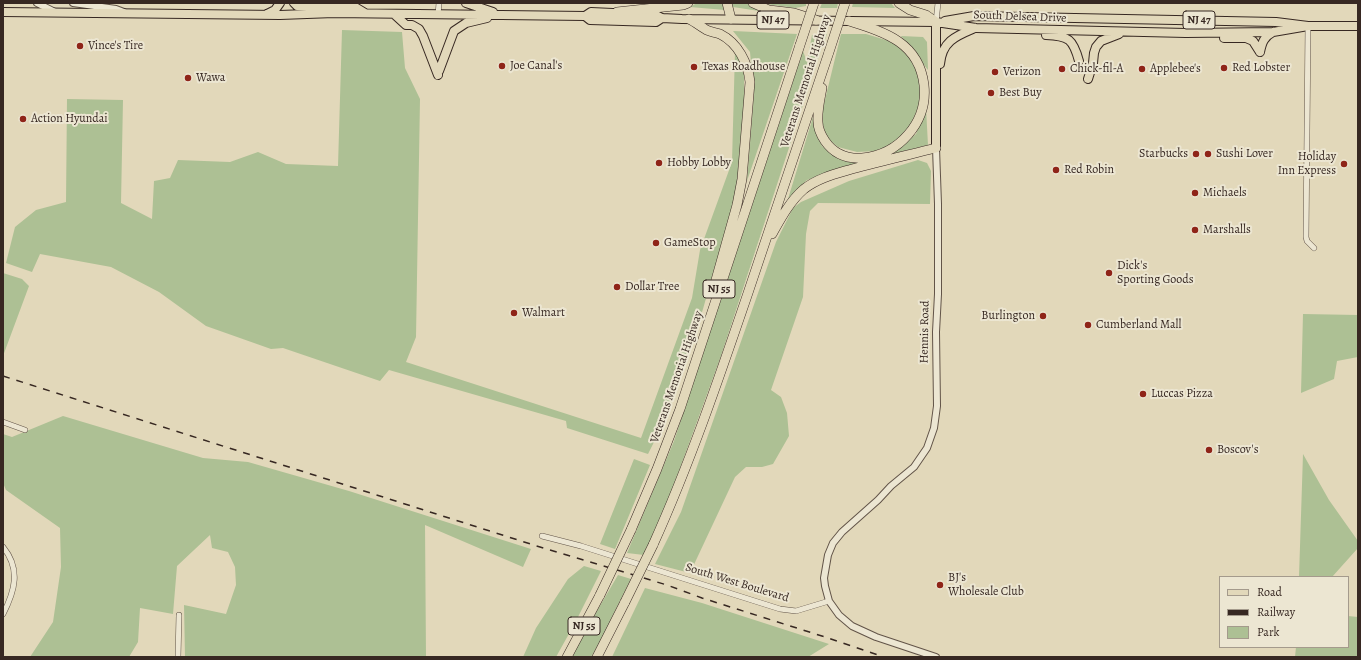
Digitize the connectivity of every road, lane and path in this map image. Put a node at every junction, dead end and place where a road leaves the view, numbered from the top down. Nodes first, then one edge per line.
1 (37, 3) edge
2 (73, 3) edge
3 (280, 3) edge
4 (294, 3) edge
5 (439, 3) edge
6 (466, 3) edge
7 (688, 3) edge
8 (727, 3) edge
9 (753, 3) edge
10 (814, 3) edge
11 (845, 3) edge
12 (899, 3) edge
13 (938, 3) edge
14 (3, 12) edge
15 (617, 12) junction
16 (57, 13) junction
17 (127, 13) junction
18 (366, 14) junction
19 (394, 14) junction
20 (267, 15) junction
21 (438, 15) junction
22 (501, 15) junction
23 (585, 16) junction
24 (662, 18) junction
25 (689, 19) junction
26 (731, 19) junction
27 (816, 20) junction
28 (849, 21) junction
29 (936, 22) junction
30 (1308, 26) junction
31 (1358, 26) edge
32 (976, 28) junction
33 (1010, 29) junction
34 (1126, 32) junction
35 (1273, 32) junction
36 (1186, 33) junction
37 (829, 52) junction
38 (1079, 61) dead end
39 (1088, 79) dead end
40 (937, 87) junction
41 (936, 148) junction
42 (1314, 248) dead end
43 (733, 336) junction
44 (687, 387) junction
45 (3, 422) edge
46 (25, 430) dead end
47 (542, 536) dead end
48 (3, 547) edge
49 (829, 601) junction
50 (3, 614) edge
51 (179, 615) dead end
52 (178, 657) edge
53 (567, 657) edge
54 (597, 657) edge
55 (936, 657) edge

1 - 16 street
2 - 17 street
3 - 20 main road
4 - 18 main road
5 - 21 street
6 - 22 main road
7 - 15 highway
8 - 26 highway
9 - 27 highway
10 - 44 highway, Veterans Memorial Highway / NJ 55, bridge
11 - 37 highway, Veterans Memorial Highway / NJ 55, bridge
12 - 29 highway
13 - 29 street
14 - 16 main road, NJ 47
15 - 23 main road, NJ 47
15 - 24 main road, NJ 47
16 - 17 main road, NJ 47
17 - 20 main road, NJ 47
18 - 19 main road, NJ 47
18 - 20 main road, NJ 47
19 - 21 main road, NJ 47
19 - 22 main road
21 - 22 main road, NJ 47
22 - 23 main road, NJ 47
23 - 24 main road, NJ 47
24 - 25 main road, NJ 47
25 - 26 main road, NJ 47
25 - 44 highway
26 - 27 main road, NJ 47
27 - 28 main road, NJ 47
28 - 29 main road, NJ 47
28 - 37 highway
29 - 30 main road, South Delsea Drive / NJ 47
29 - 32 main road, South Delsea Drive / NJ 47
29 - 40 main road, Hennis Road
30 - 31 main road, South Delsea Drive / NJ 47
30 - 35 main road, South Delsea Drive / NJ 47
30 - 42 street
32 - 33 main road, South Delsea Drive / NJ 47
32 - 40 main road
33 - 34 main road, South Delsea Drive / NJ 47
33 - 38 main road
34 - 36 main road, South Delsea Drive / NJ 47
34 - 39 main road
35 - 36 main road, South Delsea Drive / NJ 47
35 - 36 main road
37 - 43 highway, Veterans Memorial Highway / NJ 55
40 - 41 main road, Hennis Road
41 - 43 highway
41 - 49 street, Hennis Road
43 - 54 highway, Veterans Memorial Highway / NJ 55, bridge
44 - 53 highway, Veterans Memorial Highway / NJ 55, bridge
45 - 46 street
47 - 49 street, South West Boulevard
48 - 50 street
49 - 55 street
51 - 52 street

